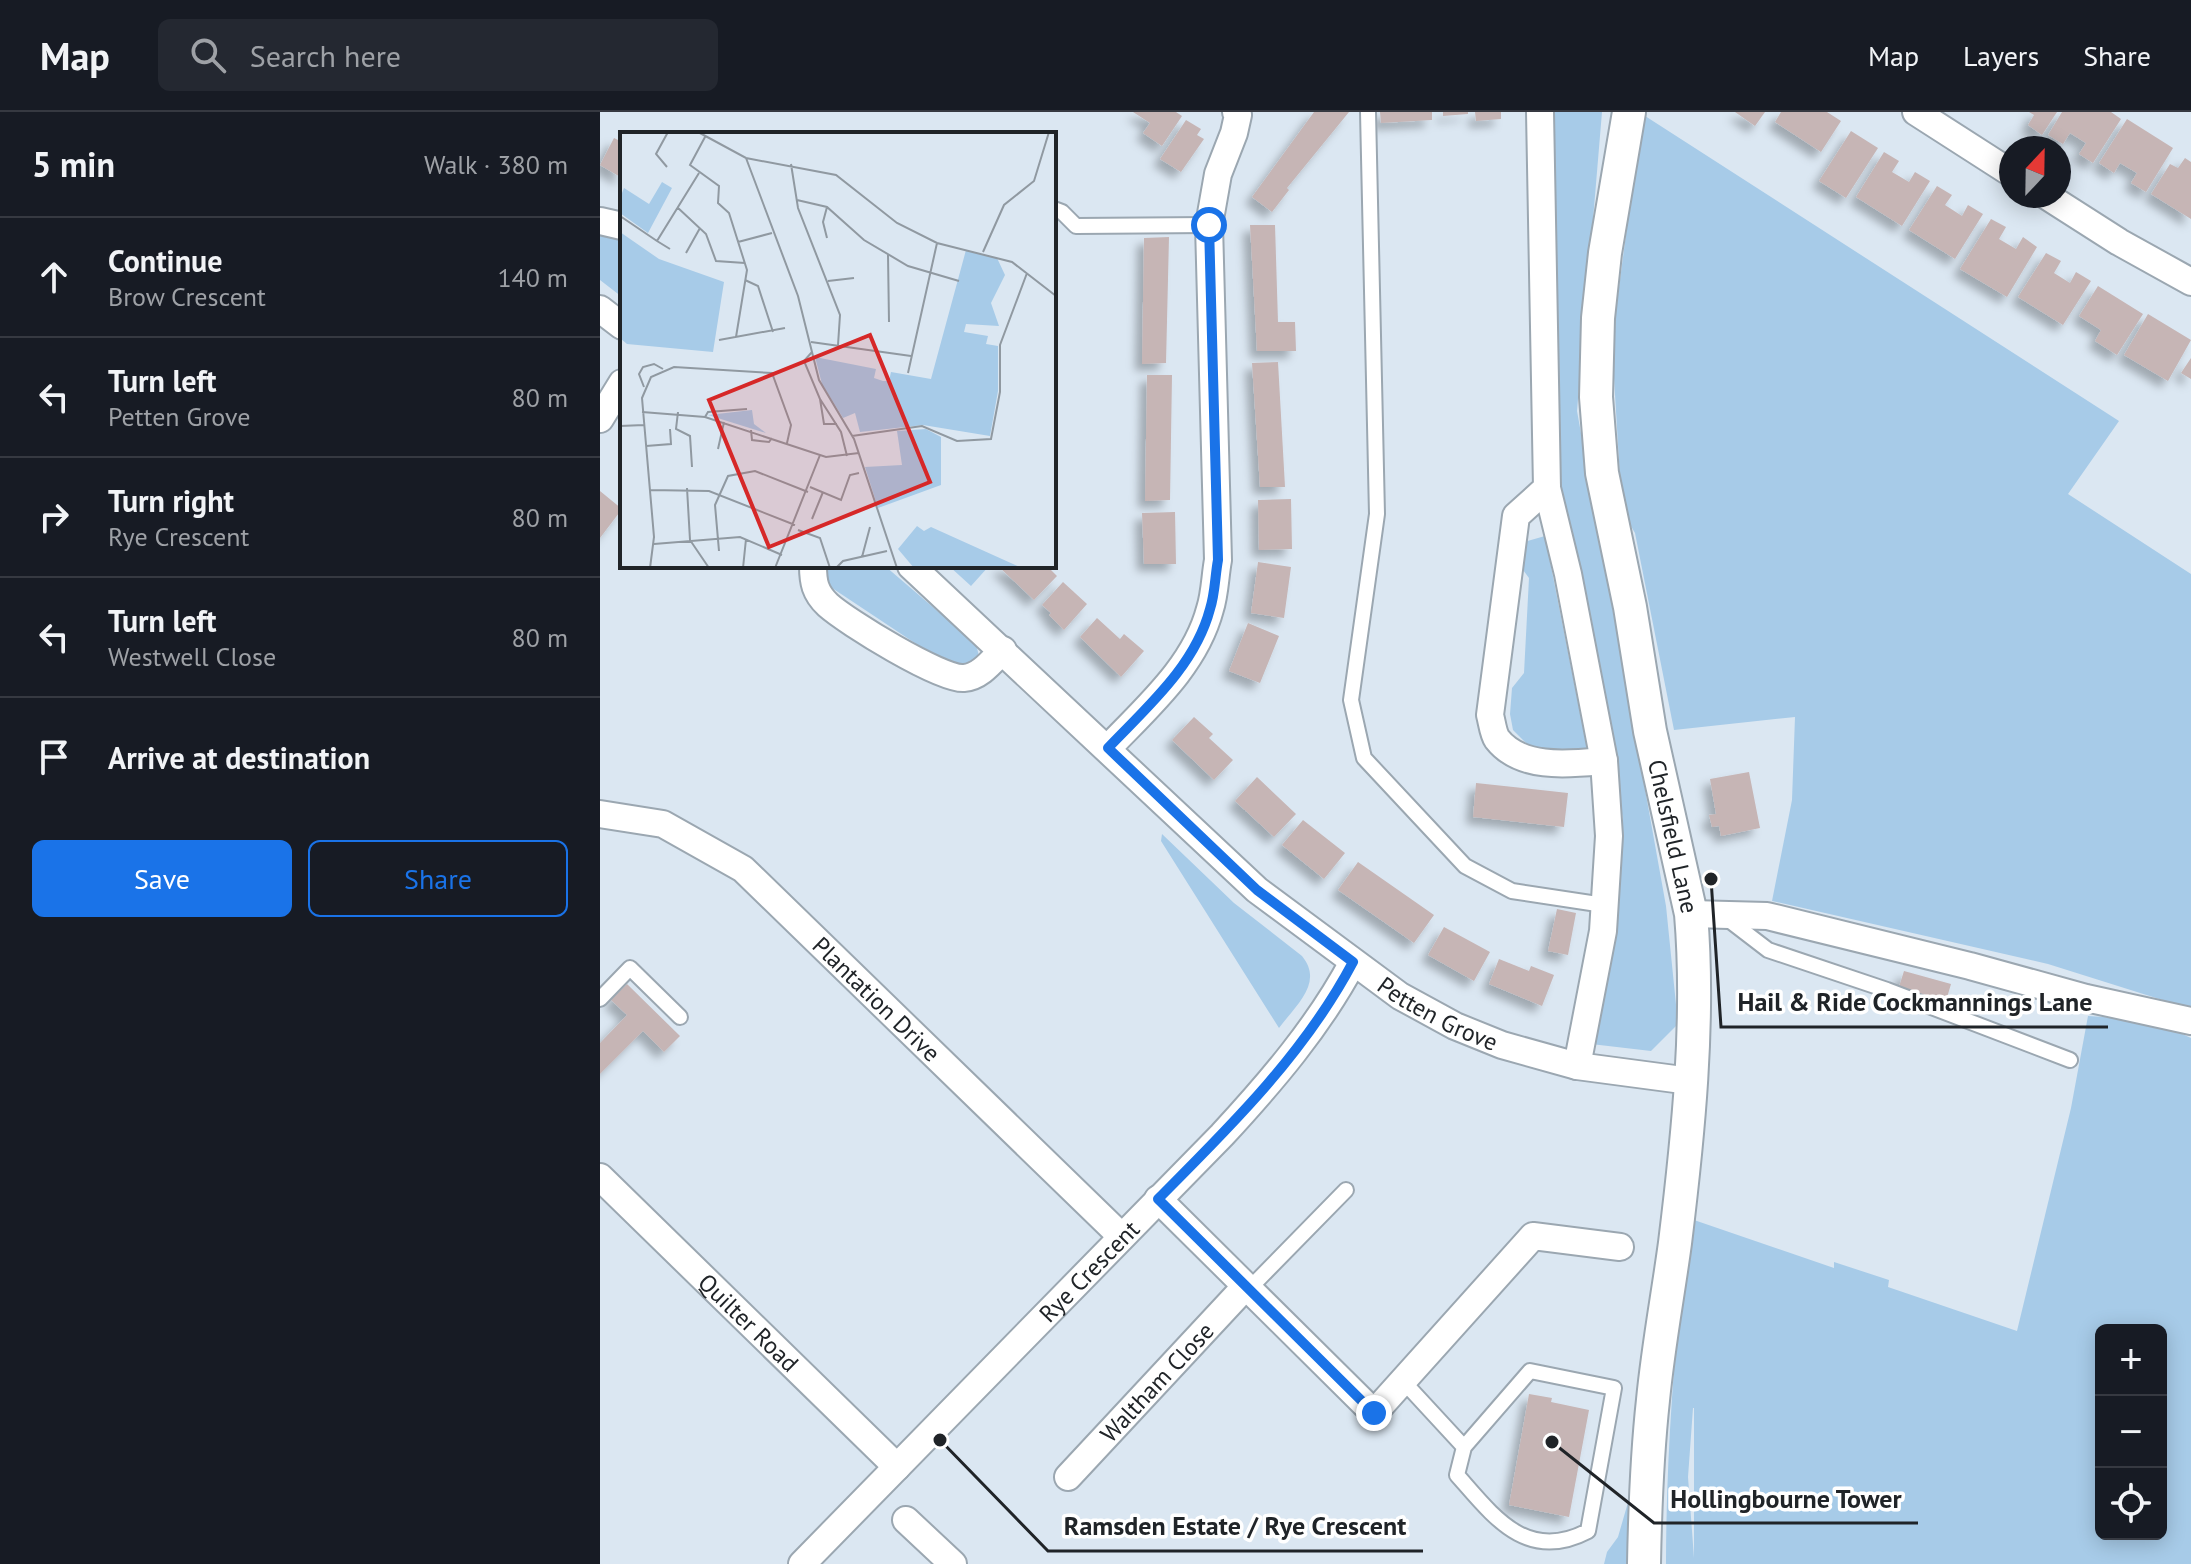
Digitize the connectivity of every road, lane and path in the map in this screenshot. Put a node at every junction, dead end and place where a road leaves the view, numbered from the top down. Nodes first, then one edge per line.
1 (1368, 112) edge
2 (1540, 112) edge
3 (1629, 112) edge
4 (1916, 112) edge
5 (1239, 113) edge
6 (1999, 165) edge
7 (2066, 208) edge
8 (1056, 210) edge
9 (600, 221) edge
10 (1209, 225) junction
11 (620, 226) edge
12 (2191, 282) edge
13 (600, 309) edge
14 (620, 324) edge
15 (620, 386) edge
16 (600, 419) edge
17 (1547, 488) junction
18 (813, 568) edge
19 (913, 568) edge
20 (1003, 650) junction
21 (1108, 748) junction
22 (1604, 761) junction
23 (600, 814) edge
24 (1604, 905) junction
25 (1706, 914) junction
26 (1353, 962) junction
27 (600, 999) edge
28 (680, 1017) dead end
29 (2191, 1021) edge
30 (2070, 1060) dead end
31 (1577, 1066) junction
32 (1690, 1081) junction
33 (600, 1177) edge
34 (1346, 1190) dead end
35 (1158, 1199) junction
36 (1121, 1236) junction
37 (1620, 1247) dead end
38 (1247, 1289) junction
39 (1403, 1381) junction
40 (1464, 1447) junction
41 (897, 1467) junction
42 (1068, 1477) dead end
43 (906, 1520) dead end
44 (802, 1564) edge
45 (953, 1564) edge
46 (1644, 1564) edge

1 - 24 lane
2 - 17 street
3 - 25 street, Chelsfield Lane
4 - 6 street
5 - 10 street
7 - 12 street
8 - 10 lane
9 - 11 street
10 - 21 street
13 - 14 street
15 - 16 street
17 - 22 street
17 - 22 street
18 - 20 street
19 - 20 street, Petten Grove
20 - 21 street, Petten Grove
21 - 26 street, Petten Grove
22 - 24 street
23 - 36 street, Plantation Drive
24 - 31 street
25 - 29 street
25 - 30 lane
25 - 32 street, Chelsfield Lane
26 - 31 street, Petten Grove
26 - 35 street, Rye Crescent
27 - 28 lane
31 - 32 street, Petten Grove
32 - 46 street, Chelsfield Lane
33 - 41 street, Quilter Road
34 - 38 lane
35 - 36 street, Rye Crescent
35 - 38 street
36 - 41 street, Rye Crescent
37 - 39 street
38 - 39 street
38 - 42 street, Waltham Close
39 - 40 lane
40 - 40 lane
41 - 44 street, Rye Crescent
43 - 45 street

